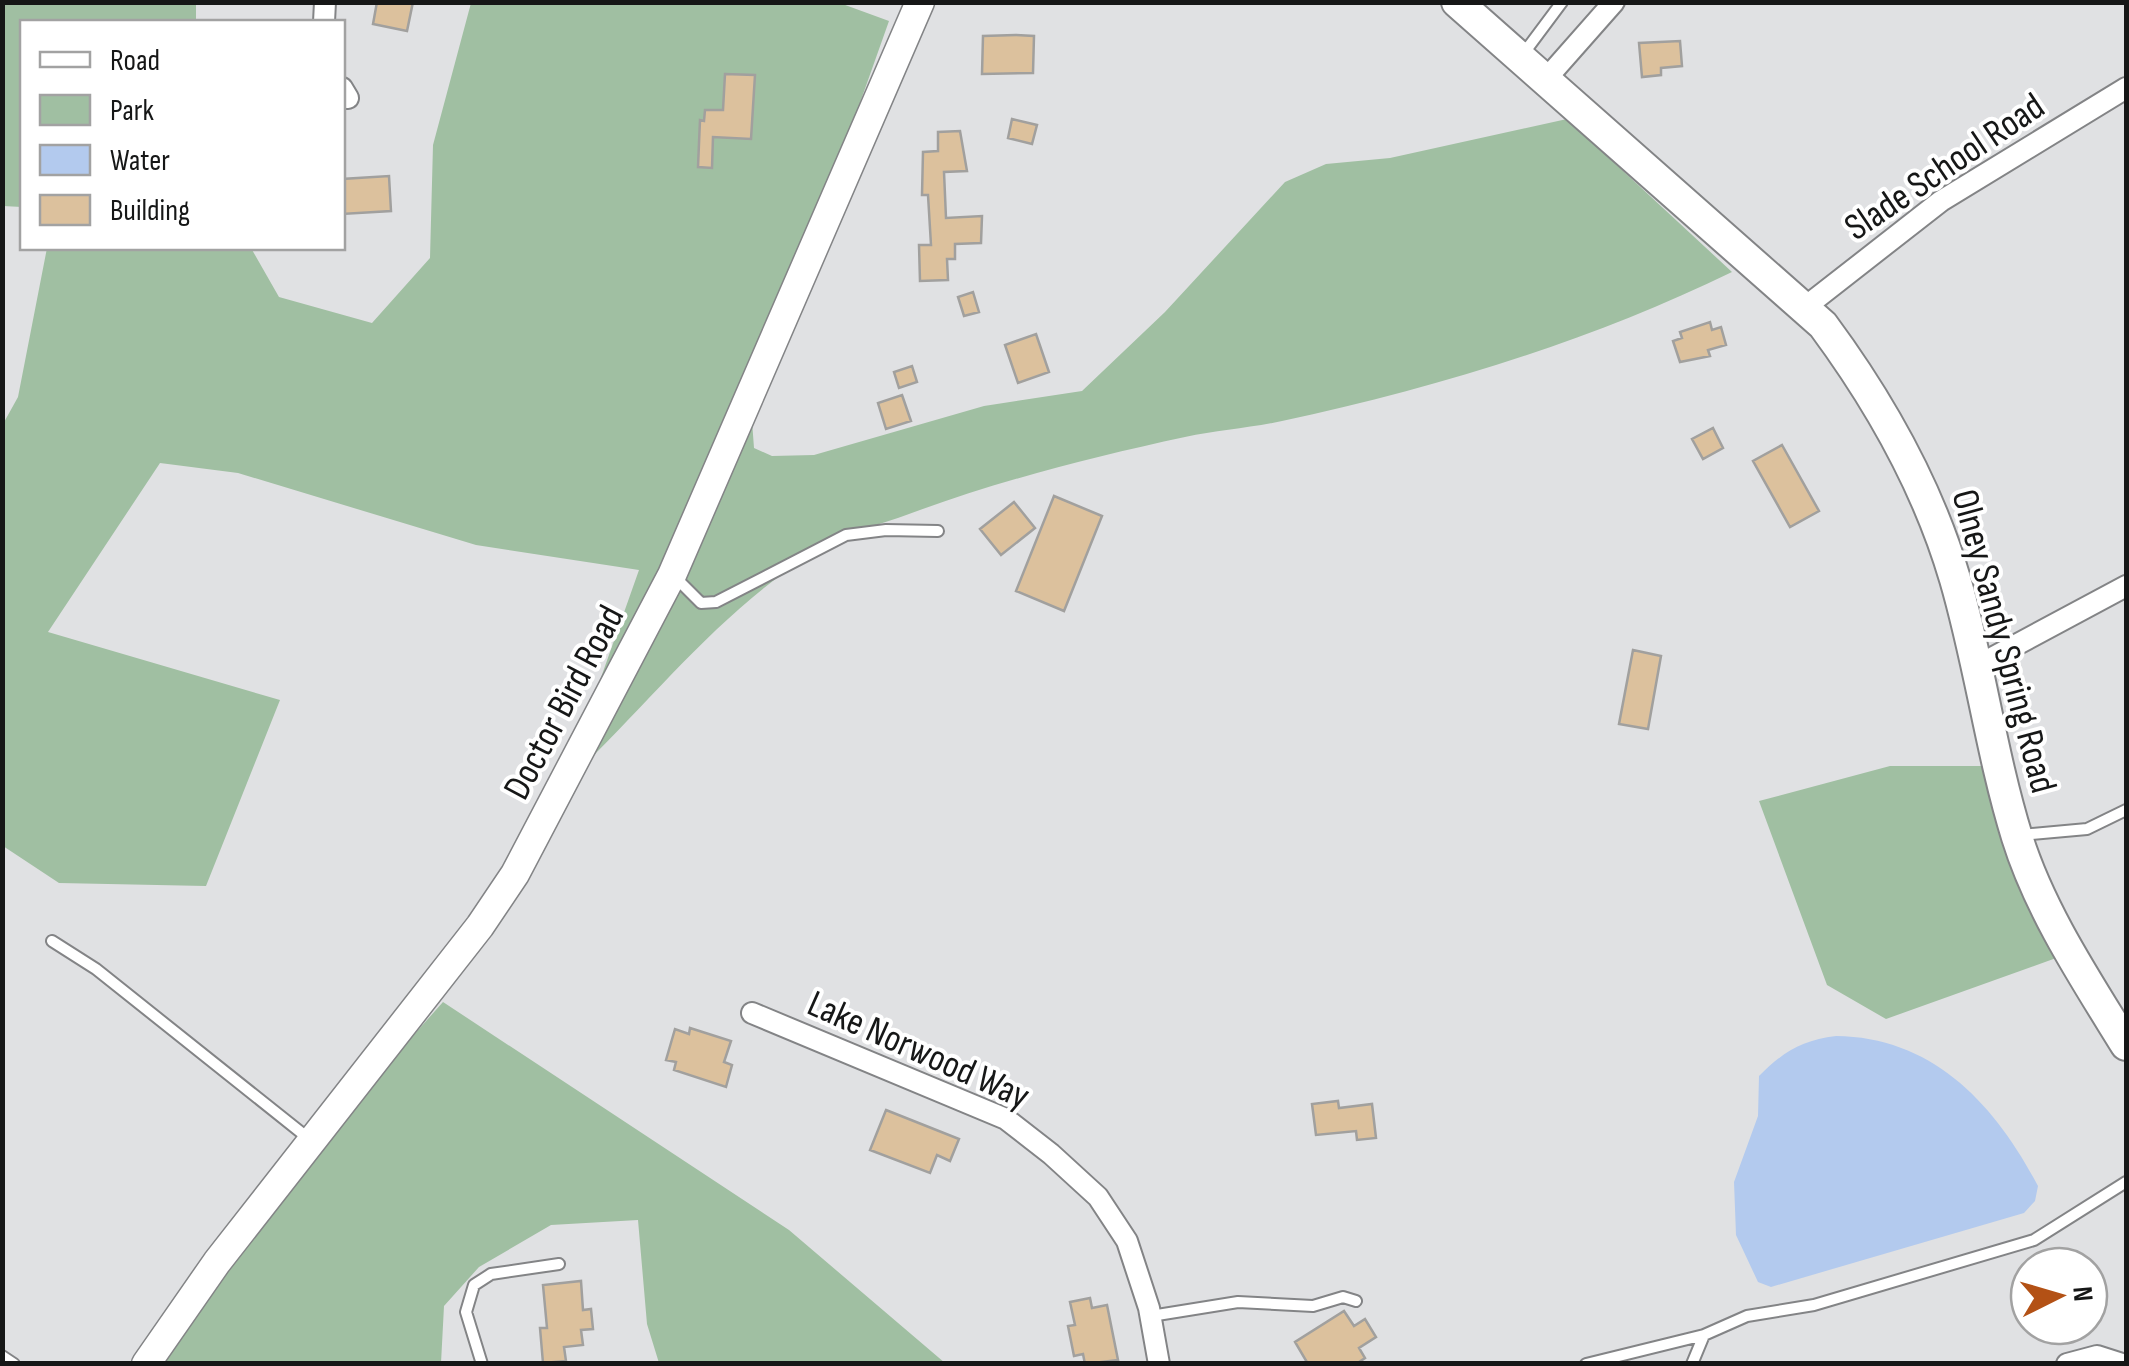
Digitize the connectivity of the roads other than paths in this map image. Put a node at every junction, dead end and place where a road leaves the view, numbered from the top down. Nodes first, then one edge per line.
1 (920, 2) edge
2 (1457, 2) edge
3 (1562, 2) edge
4 (1614, 2) edge
5 (1521, 58) junction
6 (1546, 80) junction
7 (2126, 88) edge
8 (1804, 308) junction
9 (938, 531) dead end
10 (672, 575) junction
11 (2126, 586) edge
12 (1974, 667) junction
13 (2126, 810) edge
14 (2016, 836) junction
15 (52, 941) dead end
16 (752, 1013) dead end
17 (2126, 1045) edge
18 (312, 1141) junction
19 (2126, 1182) edge
20 (560, 1264) dead end
21 (1356, 1301) dead end
22 (1150, 1316) junction
23 (1704, 1335) junction
24 (2, 1356) edge
25 (14, 1364) edge
26 (146, 1364) edge
27 (482, 1364) edge
28 (1159, 1364) edge
29 (1586, 1364) edge
30 (1692, 1364) edge
31 (2067, 1364) edge
32 (2122, 1364) edge

1 - 10 main road, Doctor Bird Road
2 - 5 main road, Olney Sandy Spring Road
3 - 5 lane
4 - 6 street
5 - 6 main road, Olney Sandy Spring Road
6 - 8 main road, Olney Sandy Spring Road
7 - 8 street, Slade School Road
8 - 12 main road, Olney Sandy Spring Road
9 - 10 lane
10 - 18 main road, Doctor Bird Road
11 - 12 street
12 - 14 main road, Olney Sandy Spring Road
13 - 14 lane
14 - 17 main road, Olney Sandy Spring Road
15 - 18 lane
16 - 22 street, Lake Norwood Way
18 - 26 main road, Doctor Bird Road
19 - 23 lane
20 - 27 lane
21 - 22 lane
22 - 28 street, Lake Norwood Way
23 - 29 lane
23 - 30 lane
24 - 25 lane
31 - 32 street

